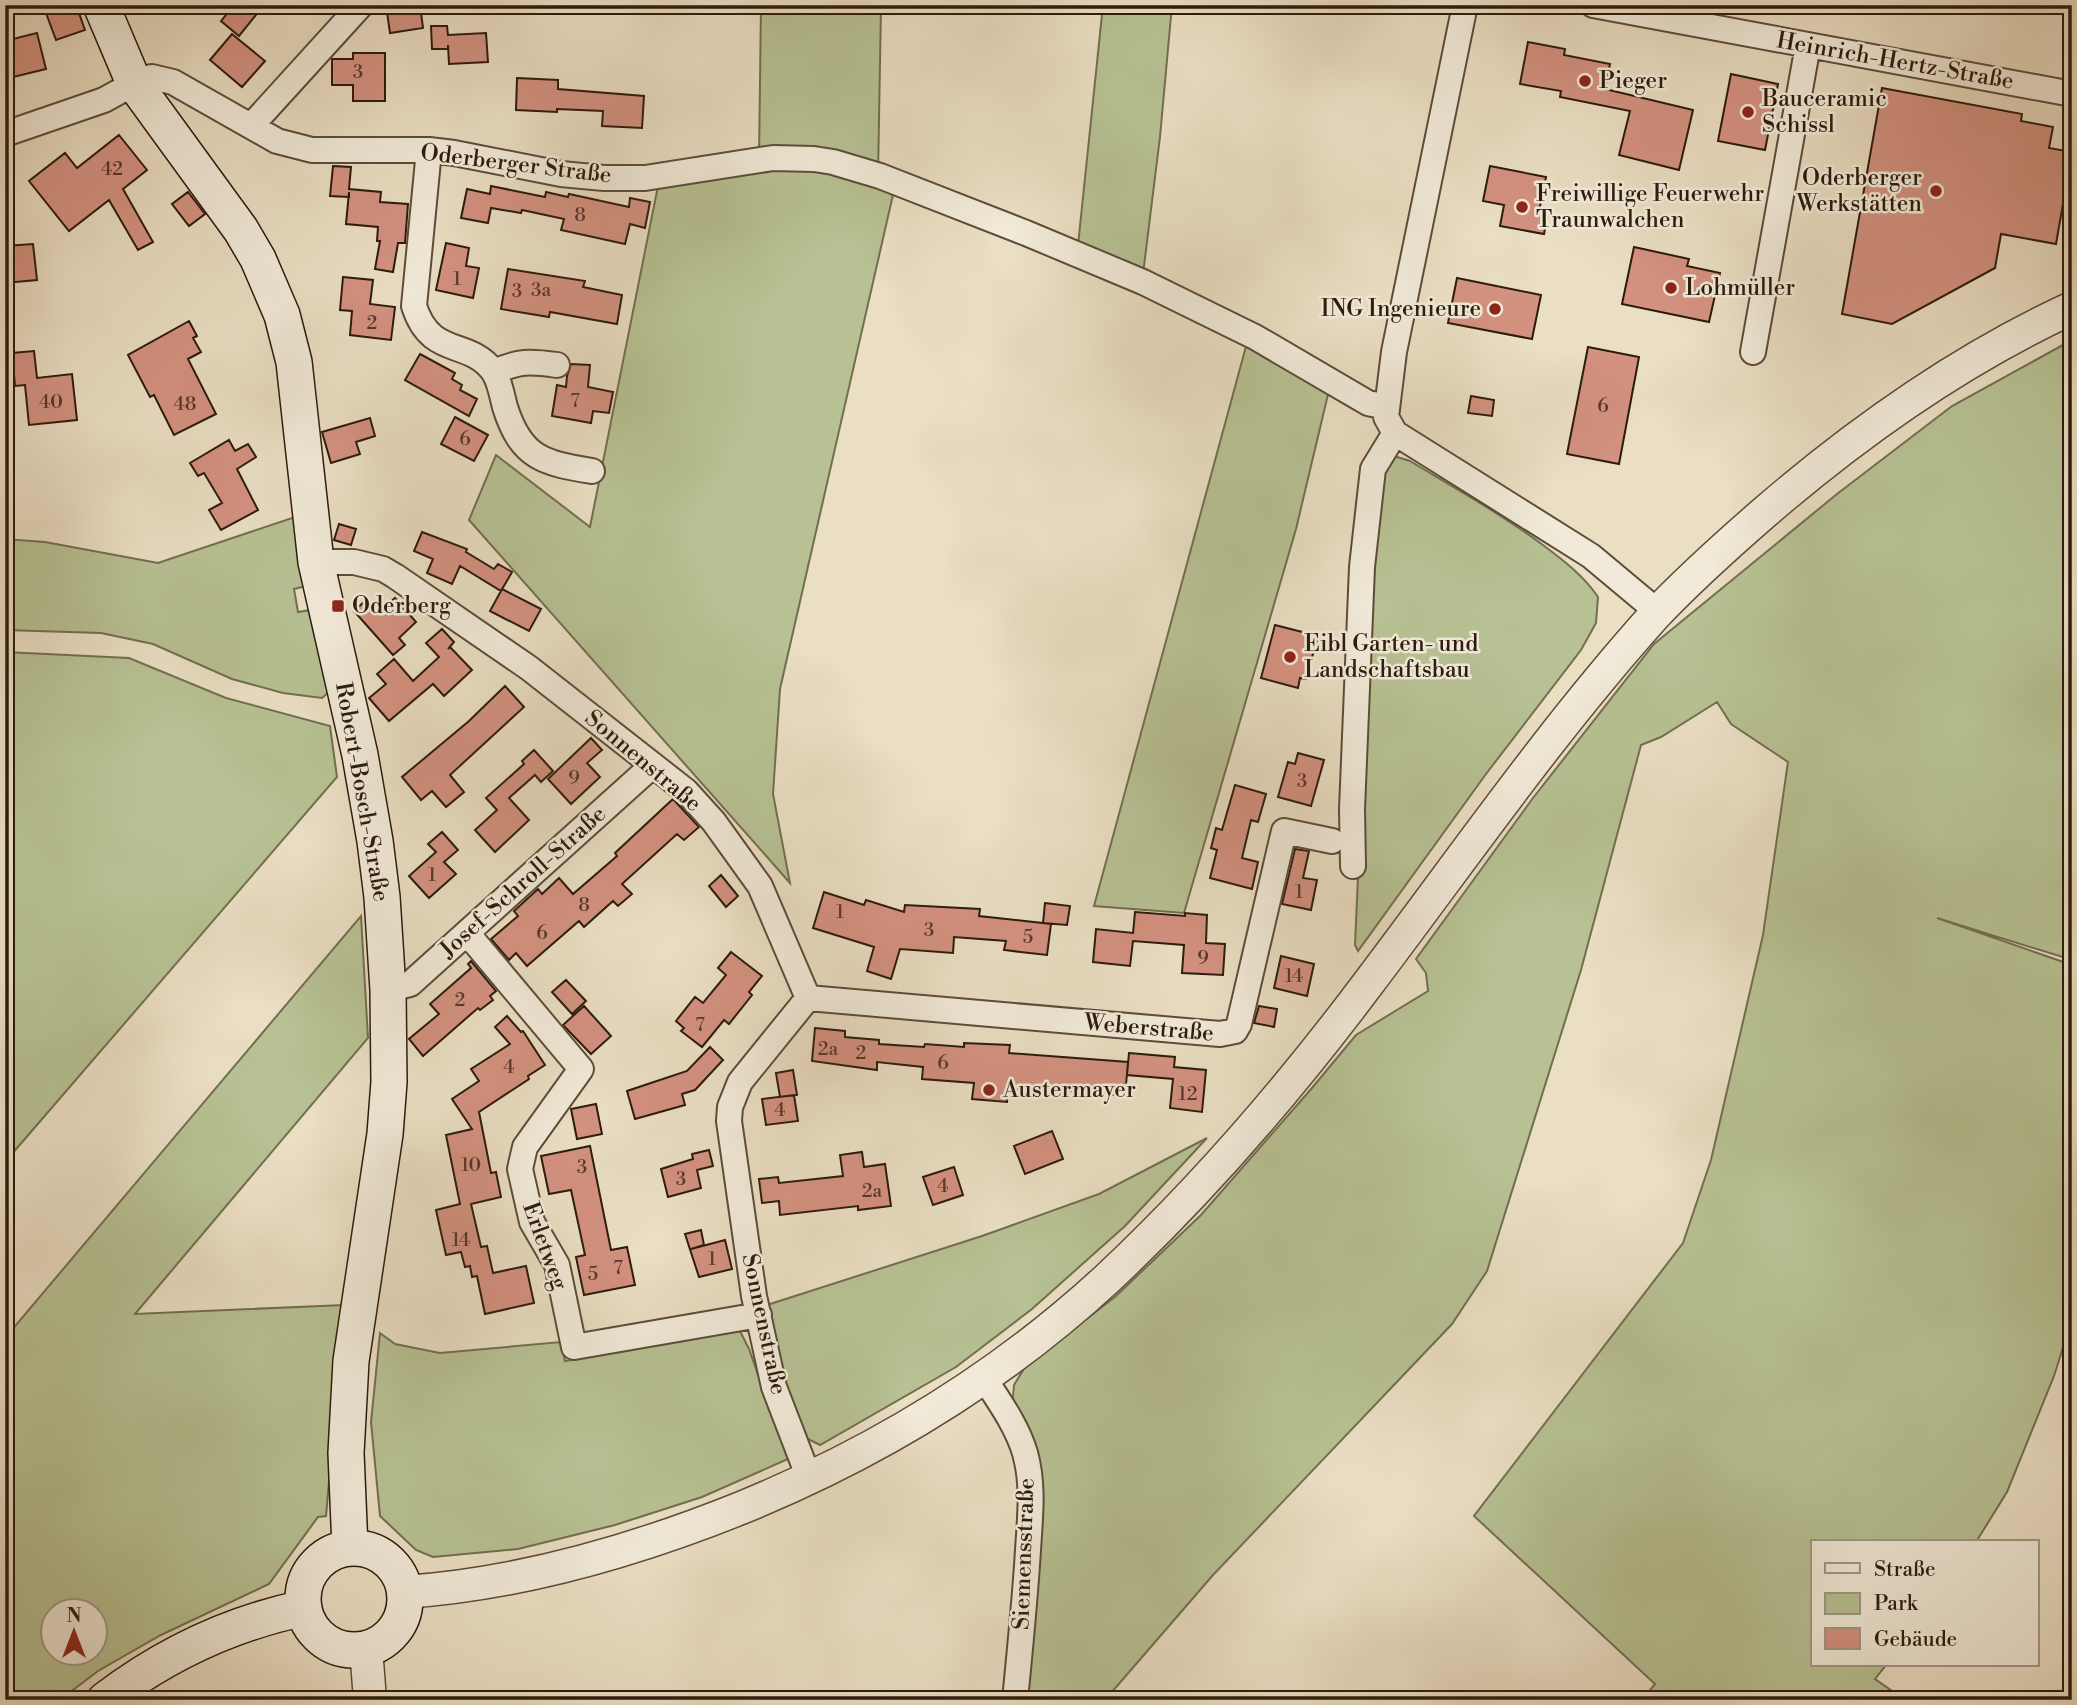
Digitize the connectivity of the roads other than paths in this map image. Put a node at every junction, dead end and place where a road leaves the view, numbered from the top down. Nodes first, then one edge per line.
1 (101, 5) edge
2 (361, 5) edge
3 (1465, 5) edge
4 (1593, 5) edge
5 (1808, 45) junction
6 (134, 83) junction
7 (2072, 94) edge
8 (251, 126) junction
9 (5, 134) edge
10 (429, 150) junction
11 (2072, 308) edge
12 (1753, 352) dead end
13 (557, 365) dead end
14 (494, 372) junction
15 (1386, 407) junction
16 (1395, 433) junction
17 (592, 471) dead end
18 (316, 562) junction
19 (1658, 612) junction
20 (653, 765) junction
21 (1332, 841) dead end
22 (1353, 866) dead end
23 (467, 933) junction
24 (388, 990) junction
25 (808, 998) junction
26 (758, 1315) junction
27 (984, 1378) junction
28 (809, 1478) junction
29 (350, 1548) junction
30 (405, 1592) junction
31 (304, 1608) junction
32 (366, 1648) junction
33 (106, 1700) edge
34 (370, 1700) edge
35 (1015, 1700) edge

1 - 6 main road, Robert-Bosch-Straße
2 - 8 street
3 - 15 street
4 - 5 street, Heinrich-Hertz-Straße
5 - 7 street, Heinrich-Hertz-Straße
5 - 12 street
6 - 8 street, Oderberger Straße
6 - 9 street
6 - 18 main road, Robert-Bosch-Straße
8 - 10 street, Oderberger Straße
10 - 14 street
10 - 15 street, Oderberger Straße
11 - 19 street
13 - 14 street
14 - 17 street
15 - 16 street
16 - 19 street
16 - 22 street
18 - 20 street, Sonnenstraße
18 - 24 main road, Robert-Bosch-Straße
19 - 27 street
20 - 23 street, Josef-Schroll-Straße
20 - 25 street, Sonnenstraße
21 - 25 street, Weberstraße
23 - 24 street, Josef-Schroll-Straße
23 - 26 street, Erletweg
24 - 29 main road, Robert-Bosch-Straße
25 - 26 street, Sonnenstraße
26 - 28 street, Sonnenstraße
27 - 28 street
27 - 35 street, Siemensstraße
28 - 30 street
29 - 30 main road
29 - 31 main road
30 - 32 main road
31 - 32 main road
31 - 33 main road
32 - 34 street

